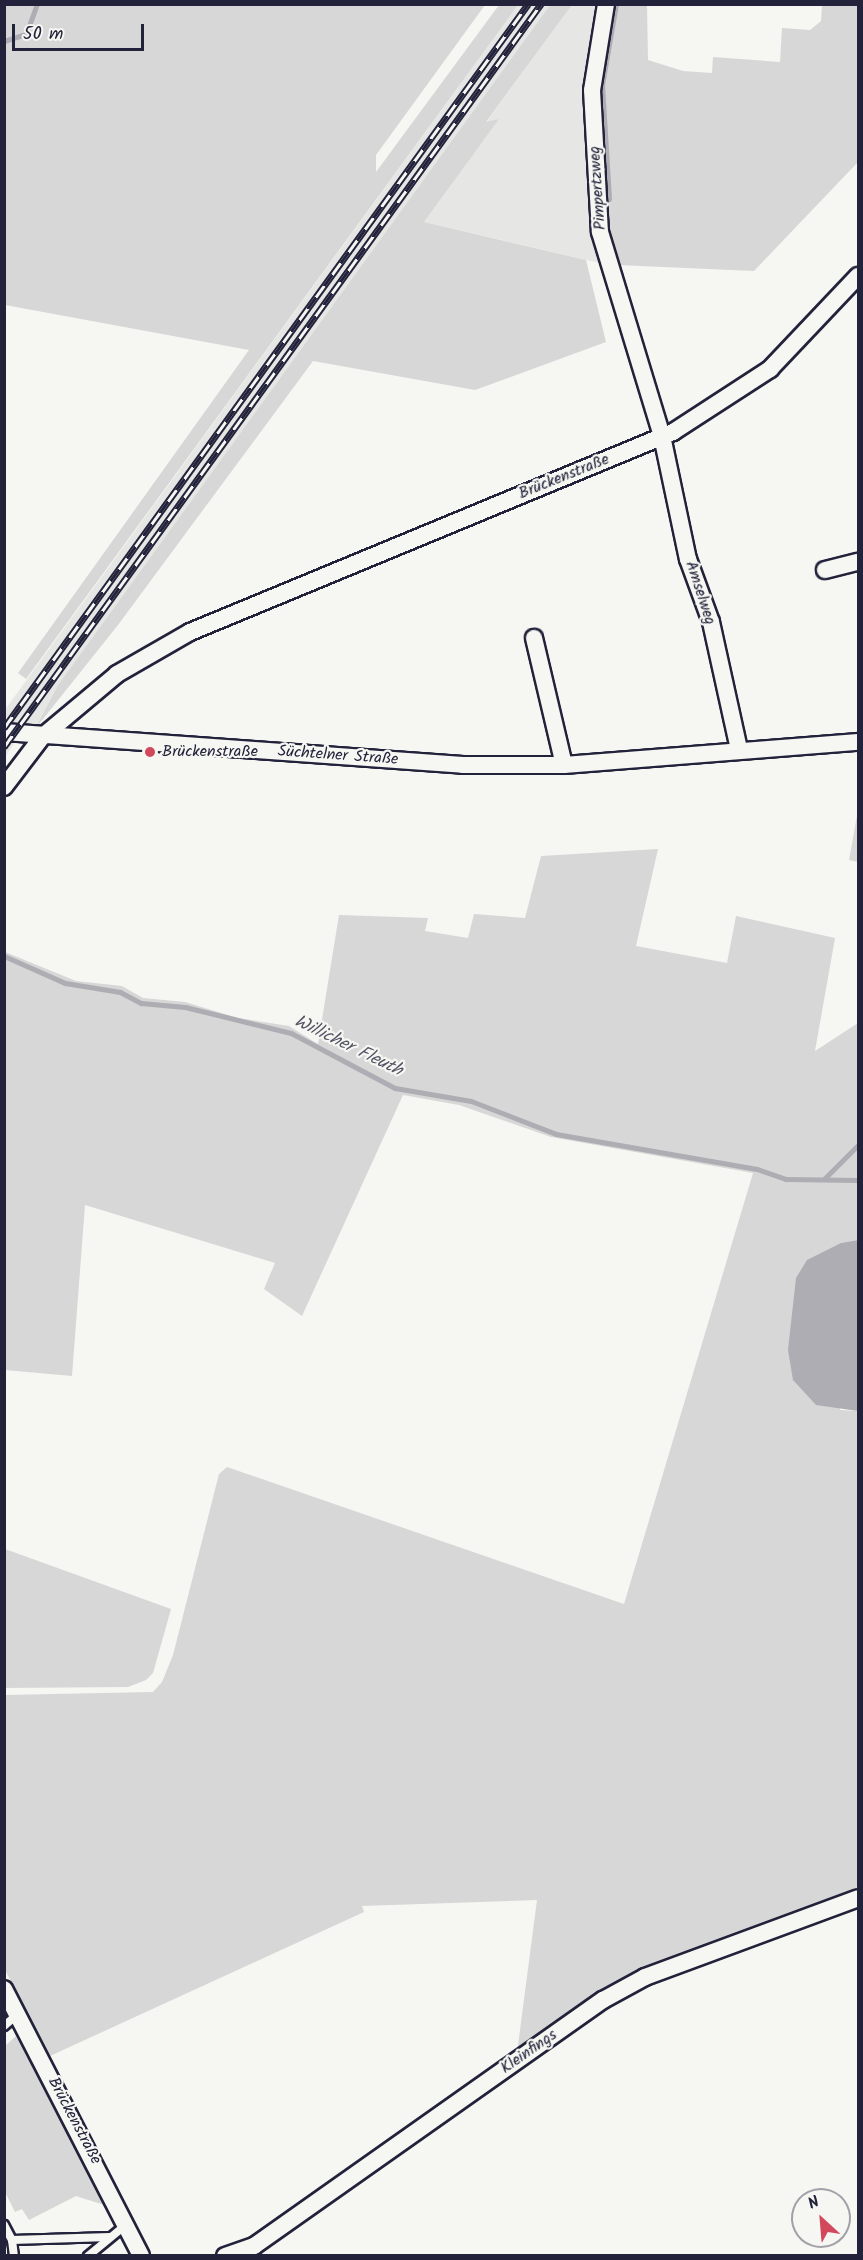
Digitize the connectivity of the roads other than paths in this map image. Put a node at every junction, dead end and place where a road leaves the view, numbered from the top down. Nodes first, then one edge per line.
1 (606, 4) edge
2 (858, 276) edge
3 (662, 436) junction
4 (858, 562) edge
5 (825, 570) dead end
6 (534, 638) dead end
7 (4, 732) edge
8 (42, 736) junction
9 (858, 742) edge
10 (740, 749) junction
11 (564, 765) junction
12 (4, 787) edge
13 (858, 1898) edge
14 (4, 1989) edge
15 (18, 2014) junction
16 (4, 2026) edge
17 (128, 2224) junction
18 (4, 2225) edge
19 (110, 2237) junction
20 (12, 2240) junction
21 (14, 2256) edge
22 (88, 2256) edge
23 (141, 2256) edge
24 (225, 2256) edge

1 - 3 street, Pimpertzweg
2 - 3 street, Brückenstraße
3 - 8 street, Brückenstraße
3 - 10 street, Amselweg
4 - 5 street
6 - 11 street
7 - 8 street, Süchtelner Straße
8 - 11 street, Süchtelner Straße
8 - 12 street, Brückenstraße
9 - 10 street, Süchtelner Straße
10 - 11 street, Süchtelner Straße
13 - 24 street, Kleinfings
14 - 15 street, Brückenstraße
15 - 16 lane
15 - 17 street, Brückenstraße
17 - 19 lane
17 - 23 street, Brückenstraße
18 - 20 lane
19 - 20 lane
19 - 22 lane
20 - 21 lane

